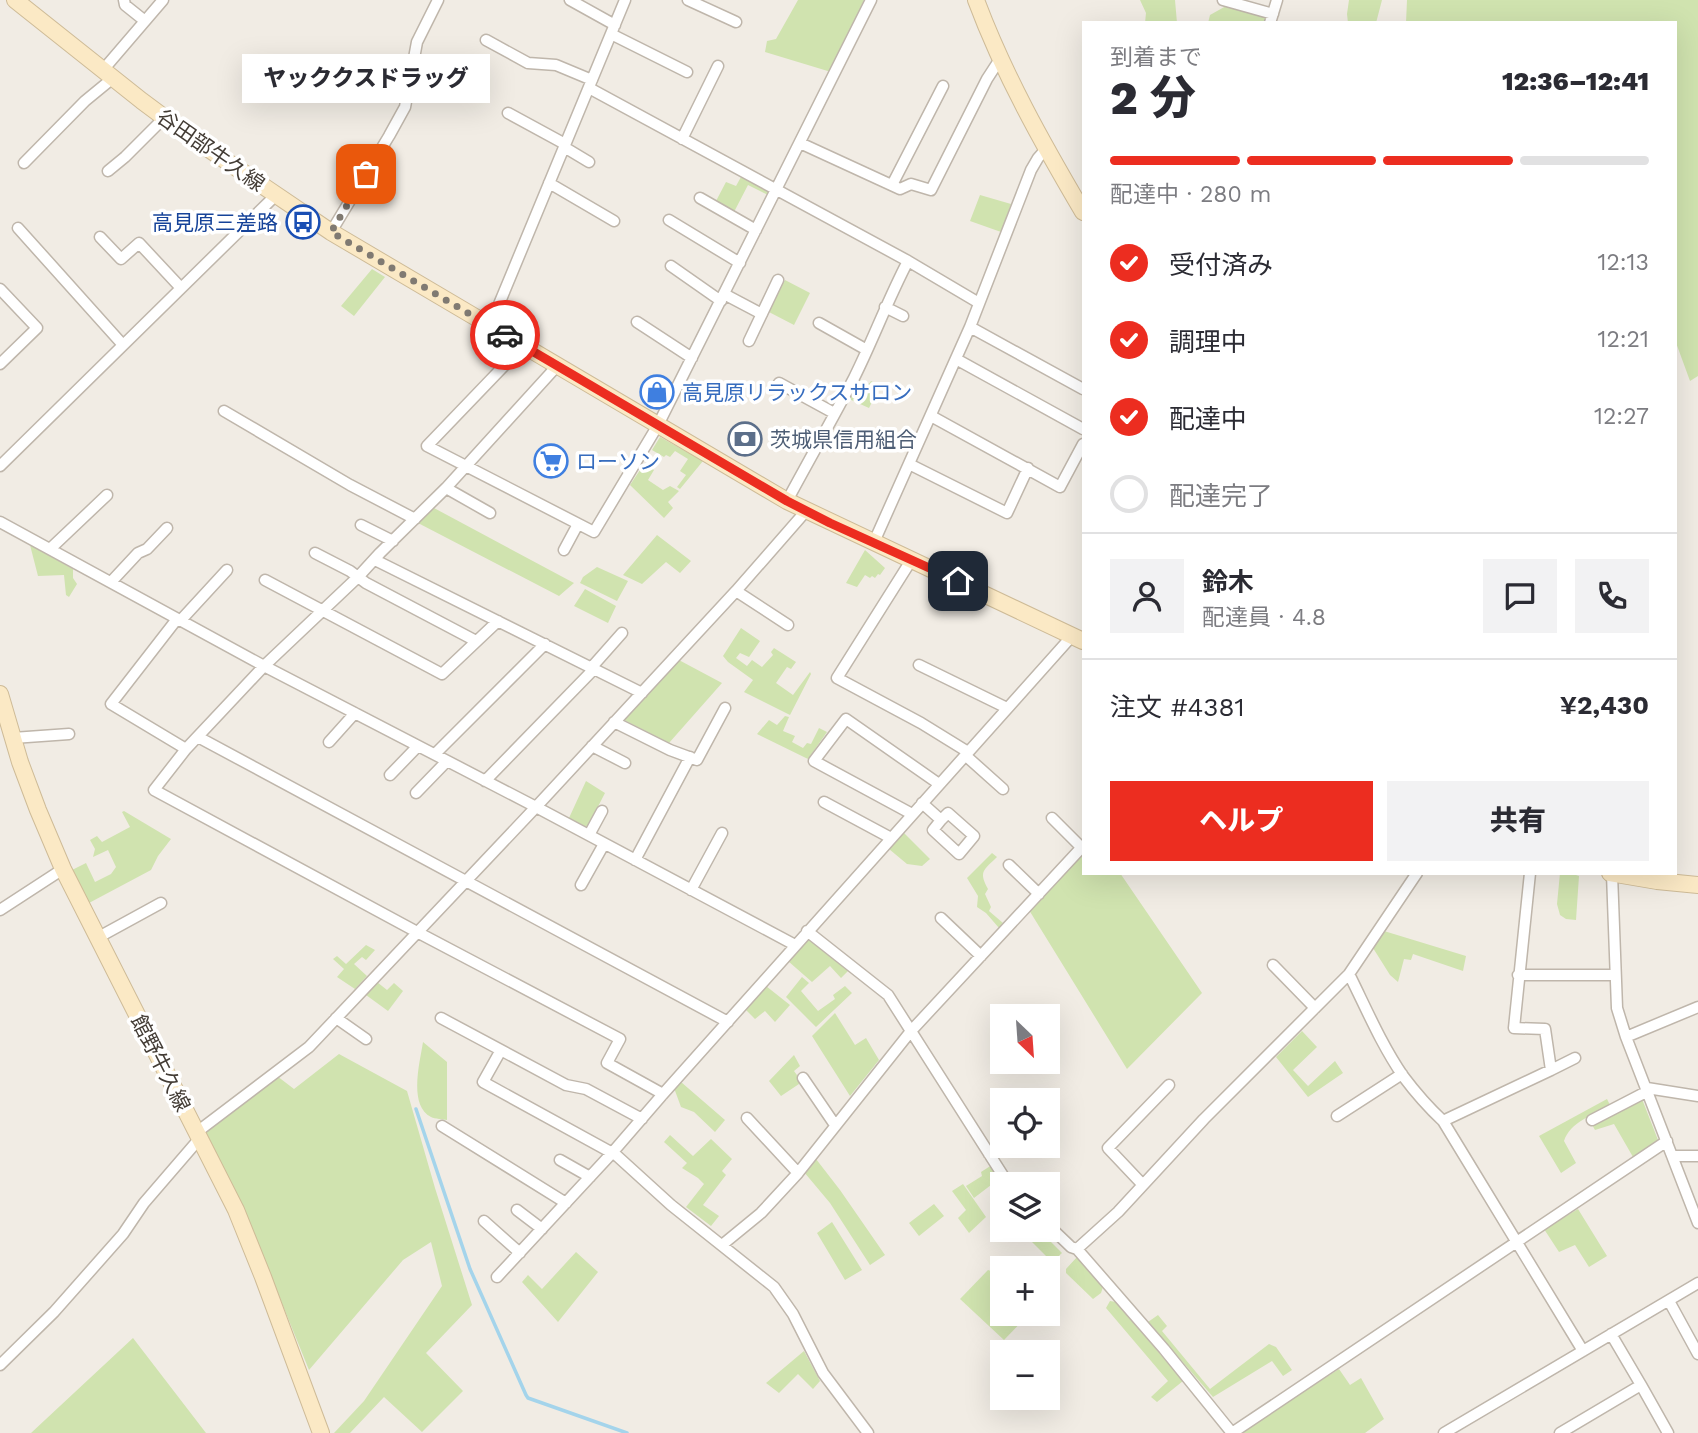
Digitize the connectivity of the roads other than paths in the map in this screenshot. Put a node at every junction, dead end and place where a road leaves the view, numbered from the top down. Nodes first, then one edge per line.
1 (15, 0) edge
2 (124, 0) edge
3 (163, 0) edge
4 (438, 0) edge
5 (570, 0) edge
6 (625, 0) edge
7 (688, 0) edge
8 (871, 0) edge
9 (976, 0) edge
10 (1223, 0) edge
11 (1277, 0) edge
12 (1272, 18) edge
13 (145, 21) junction
14 (736, 22) dead end
15 (613, 29) junction
16 (486, 40) dead end
17 (1000, 59) junction
18 (718, 66) dead end
19 (687, 72) dead end
20 (108, 74) junction
21 (590, 84) junction
22 (943, 86) dead end
23 (508, 113) dead end
24 (164, 118) junction
25 (682, 139) junction
26 (800, 143) junction
27 (565, 146) junction
28 (1046, 149) junction
29 (589, 162) dead end
30 (24, 163) dead end
31 (108, 172) dead end
32 (549, 183) junction
33 (892, 185) junction
34 (777, 189) junction
35 (276, 195) junction
36 (700, 198) dead end
37 (1082, 210) edge
38 (669, 220) dead end
39 (614, 221) dead end
40 (18, 228) dead end
41 (756, 230) junction
42 (331, 232) junction
43 (100, 237) dead end
44 (908, 261) junction
45 (740, 263) junction
46 (671, 266) dead end
47 (778, 280) dead end
48 (181, 288) junction
49 (0, 289) edge
50 (722, 298) junction
51 (979, 303) junction
52 (885, 307) junction
53 (762, 314) junction
54 (903, 316) dead end
55 (637, 322) dead end
56 (819, 323) dead end
57 (490, 326) junction
58 (970, 327) junction
59 (749, 341) dead end
60 (123, 345) junction
61 (523, 346) junction
62 (867, 350) junction
63 (692, 358) junction
64 (956, 359) junction
65 (0, 364) edge
66 (557, 366) junction
67 (779, 383) dead end
68 (1082, 387) edge
69 (224, 411) dead end
70 (834, 413) junction
71 (931, 415) junction
72 (658, 425) junction
73 (1082, 428) edge
74 (1082, 446) edge
75 (909, 464) junction
76 (0, 466) edge
77 (466, 467) junction
78 (1028, 468) junction
79 (446, 488) junction
80 (107, 495) dead end
81 (787, 501) junction
82 (806, 511) junction
83 (490, 513) dead end
84 (415, 519) junction
85 (0, 522) edge
86 (361, 524) dead end
87 (578, 524) junction
88 (167, 528) dead end
89 (393, 541) junction
90 (874, 542) junction
91 (50, 549) junction
92 (564, 550) dead end
93 (315, 553) dead end
94 (912, 559) junction
95 (375, 560) junction
96 (227, 570) dead end
97 (359, 577) junction
98 (265, 580) dead end
99 (111, 582) junction
100 (736, 590) junction
101 (323, 611) junction
102 (179, 620) junction
103 (498, 621) junction
104 (788, 625) dead end
105 (622, 633) dead end
106 (1078, 638) edge
107 (476, 641) junction
108 (545, 644) junction
109 (919, 665) dead end
110 (264, 666) junction
111 (593, 669) junction
112 (642, 693) junction
113 (0, 694) edge
114 (724, 708) dead end
115 (1007, 708) junction
116 (355, 713) junction
117 (614, 722) junction
118 (8, 732) edge
119 (69, 734) dead end
120 (198, 737) junction
121 (330, 742) dead end
122 (418, 746) junction
123 (592, 746) junction
124 (186, 749) junction
125 (435, 754) junction
126 (967, 754) junction
127 (690, 757) junction
128 (447, 761) junction
129 (625, 763) dead end
130 (390, 775) dead end
131 (485, 781) junction
132 (939, 784) junction
133 (1003, 789) dead end
134 (416, 793) dead end
135 (824, 802) dead end
136 (922, 803) junction
137 (536, 807) junction
138 (602, 811) dead end
139 (912, 814) junction
140 (1052, 818) dead end
141 (941, 820) dead end
142 (722, 833) dead end
143 (589, 835) junction
144 (891, 838) junction
145 (604, 844) junction
146 (1082, 846) edge
147 (1082, 848) edge
148 (635, 860) junction
149 (1009, 865) dead end
150 (63, 869) junction
151 (1416, 875) edge
152 (1530, 875) edge
153 (1611, 875) edge
154 (1622, 875) edge
155 (466, 880) junction
156 (581, 885) dead end
157 (1698, 885) edge
158 (691, 890) junction
159 (1039, 894) junction
160 (161, 903) dead end
161 (0, 910) edge
162 (941, 918) dead end
163 (807, 931) junction
164 (417, 932) junction
165 (97, 938) junction
166 (795, 945) junction
167 (981, 956) junction
168 (1273, 965) dead end
169 (1349, 974) junction
170 (1518, 975) junction
171 (1615, 975) junction
172 (1698, 1007) edge
173 (1315, 1009) junction
174 (336, 1017) junction
175 (441, 1018) dead end
176 (728, 1022) junction
177 (911, 1031) junction
178 (1626, 1037) junction
179 (366, 1039) dead end
180 (501, 1050) junction
181 (1575, 1058) dead end
182 (1551, 1070) junction
183 (1402, 1074) junction
184 (803, 1078) dead end
185 (1169, 1085) dead end
186 (1647, 1090) junction
187 (663, 1094) junction
188 (1698, 1096) edge
189 (1337, 1116) dead end
190 (747, 1118) dead end
191 (642, 1119) junction
192 (1592, 1120) dead end
193 (1443, 1121) junction
194 (835, 1125) junction
195 (442, 1126) dead end
196 (199, 1135) junction
197 (1667, 1142) junction
198 (612, 1153) junction
199 (989, 1154) joint
200 (1672, 1156) junction
201 (1698, 1156) edge
202 (561, 1160) dead end
203 (1001, 1172) edge
204 (798, 1173) junction
205 (590, 1177) junction
206 (1143, 1185) junction
207 (566, 1203) junction
208 (517, 1210) dead end
209 (1698, 1220) edge
210 (485, 1221) dead end
211 (542, 1229) junction
212 (1060, 1236) edge
213 (1518, 1243) junction
214 (722, 1245) junction
215 (1077, 1249) junction
216 (520, 1253) junction
217 (497, 1277) dead end
218 (1698, 1283) edge
219 (1669, 1301) junction
220 (1611, 1334) junction
221 (1583, 1351) junction
222 (1698, 1354) edge
223 (0, 1365) edge
224 (1641, 1385) junction
225 (1462, 1428) edge
226 (321, 1433) edge
227 (868, 1433) edge
228 (1232, 1433) edge
229 (1444, 1433) edge
230 (1560, 1433) edge
231 (1668, 1433) edge

1 - 20 main road, 谷田部牛久線
2 - 13 street
3 - 13 street
4 - 42 street
5 - 15 street
6 - 15 street
7 - 14 street
8 - 26 street
9 - 17 main road
10 - 12 street
11 - 12 street
13 - 20 street
15 - 19 street
15 - 21 street
16 - 21 street
17 - 28 main road
17 - 33 street
18 - 25 street
20 - 24 main road, 谷田部牛久線
20 - 30 street
21 - 25 street
21 - 27 street
22 - 33 street
23 - 27 street
24 - 31 street
24 - 35 main road, 谷田部牛久線
25 - 34 street
26 - 33 street
26 - 34 street
27 - 29 street
27 - 32 street
28 - 37 main road
28 - 51 street
32 - 39 street
32 - 57 street
34 - 41 street
34 - 44 street
35 - 42 main road, 谷田部牛久線
35 - 48 street
36 - 41 street
38 - 45 street
40 - 60 street
41 - 45 street
42 - 57 main road, 谷田部牛久線
43 - 48 street
44 - 51 street
44 - 52 street
45 - 50 street
46 - 50 street
47 - 53 street
48 - 60 street
49 - 65 street
50 - 53 street
50 - 63 street
51 - 58 street
52 - 54 street
52 - 62 street
53 - 59 street
55 - 63 street
56 - 62 street
57 - 61 main road, 谷田部牛久線
58 - 64 street
58 - 68 street
60 - 76 street
61 - 66 main road, 谷田部牛久線
61 - 77 street
62 - 70 street
63 - 72 street
64 - 71 street
64 - 73 street
66 - 72 main road, 谷田部牛久線
66 - 77 street
67 - 70 street
69 - 84 street
70 - 81 street
71 - 75 street
71 - 78 street
72 - 81 main road, 谷田部牛久線
72 - 87 street
74 - 78 street
75 - 78 street
75 - 90 street
77 - 79 street
77 - 87 street
79 - 83 street
79 - 84 street
80 - 91 street
81 - 82 main road, 谷田部牛久線
82 - 90 main road, 谷田部牛久線
82 - 100 street
84 - 89 street
85 - 91 street
86 - 89 street
87 - 92 street
88 - 99 street
89 - 95 street
90 - 94 main road, 谷田部牛久線
91 - 99 street
93 - 97 street
94 - 106 main road, 谷田部牛久線
94 - 126 street
95 - 97 street
95 - 103 street
96 - 102 street
97 - 101 street
97 - 107 street
98 - 101 street
99 - 102 street
100 - 104 street
100 - 112 street
101 - 107 street
101 - 110 street
102 - 110 street
102 - 124 street
103 - 107 street
103 - 108 street
105 - 111 street
106 - 115 street
108 - 111 street
108 - 125 street
109 - 115 street
110 - 116 street
110 - 120 street
111 - 112 street
111 - 131 street
112 - 117 street
113 - 118 main road, 館野牛久線
114 - 127 street
115 - 126 street
116 - 121 street
116 - 122 street
117 - 123 street
117 - 127 street
118 - 119 street
118 - 150 main road, 館野牛久線
120 - 124 street
120 - 155 street
122 - 125 street
122 - 130 street
123 - 129 street
123 - 137 street
124 - 164 street
125 - 128 street
126 - 132 street
126 - 133 street
127 - 148 street
128 - 131 street
128 - 134 street
131 - 137 street
132 - 136 street
132 - 139 street
135 - 144 street
136 - 139 street
136 - 141 street
137 - 143 street
137 - 155 street
138 - 143 street
139 - 144 street
140 - 146 street
142 - 158 street
143 - 145 street
144 - 163 street
145 - 148 street
145 - 156 street
147 - 159 street
148 - 158 street
149 - 159 street
150 - 161 street
150 - 165 main road, 館野牛久線
151 - 169 street
152 - 170 street
153 - 171 street
154 - 157 main road
155 - 164 street
155 - 176 street
158 - 166 street
159 - 167 street
160 - 165 street
162 - 167 street
163 - 166 street
163 - 177 street
164 - 174 street
164 - 187 street
165 - 196 main road, 館野牛久線
166 - 176 street
167 - 177 street
168 - 173 street
169 - 173 street
169 - 183 street
170 - 171 street
170 - 182 street
171 - 178 street
172 - 178 street
173 - 206 street
174 - 179 street
174 - 196 street
175 - 180 street
176 - 187 street
177 - 194 street
177 - 199 street
178 - 186 street
180 - 191 street
180 - 198 street
181 - 182 street
182 - 193 street
183 - 189 street
183 - 193 street
184 - 194 street
185 - 206 street
186 - 188 street
186 - 192 street
186 - 197 street
187 - 191 street
190 - 204 street
191 - 198 street
193 - 213 street
194 - 204 street
195 - 207 street
196 - 223 street
196 - 226 main road, 館野牛久線
197 - 200 street
197 - 213 street
198 - 205 street
198 - 214 street
199 - 203 street
200 - 201 street
200 - 209 street
202 - 205 street
204 - 214 street
205 - 207 street
206 - 215 street
207 - 211 street
208 - 211 street
210 - 216 street
211 - 216 street
212 - 215 street
213 - 221 street
213 - 228 street
214 - 227 street
215 - 228 street
216 - 217 street
218 - 219 street
219 - 220 street
219 - 222 street
220 - 221 street
220 - 224 street
221 - 225 street
224 - 230 street
224 - 231 street
225 - 229 street

